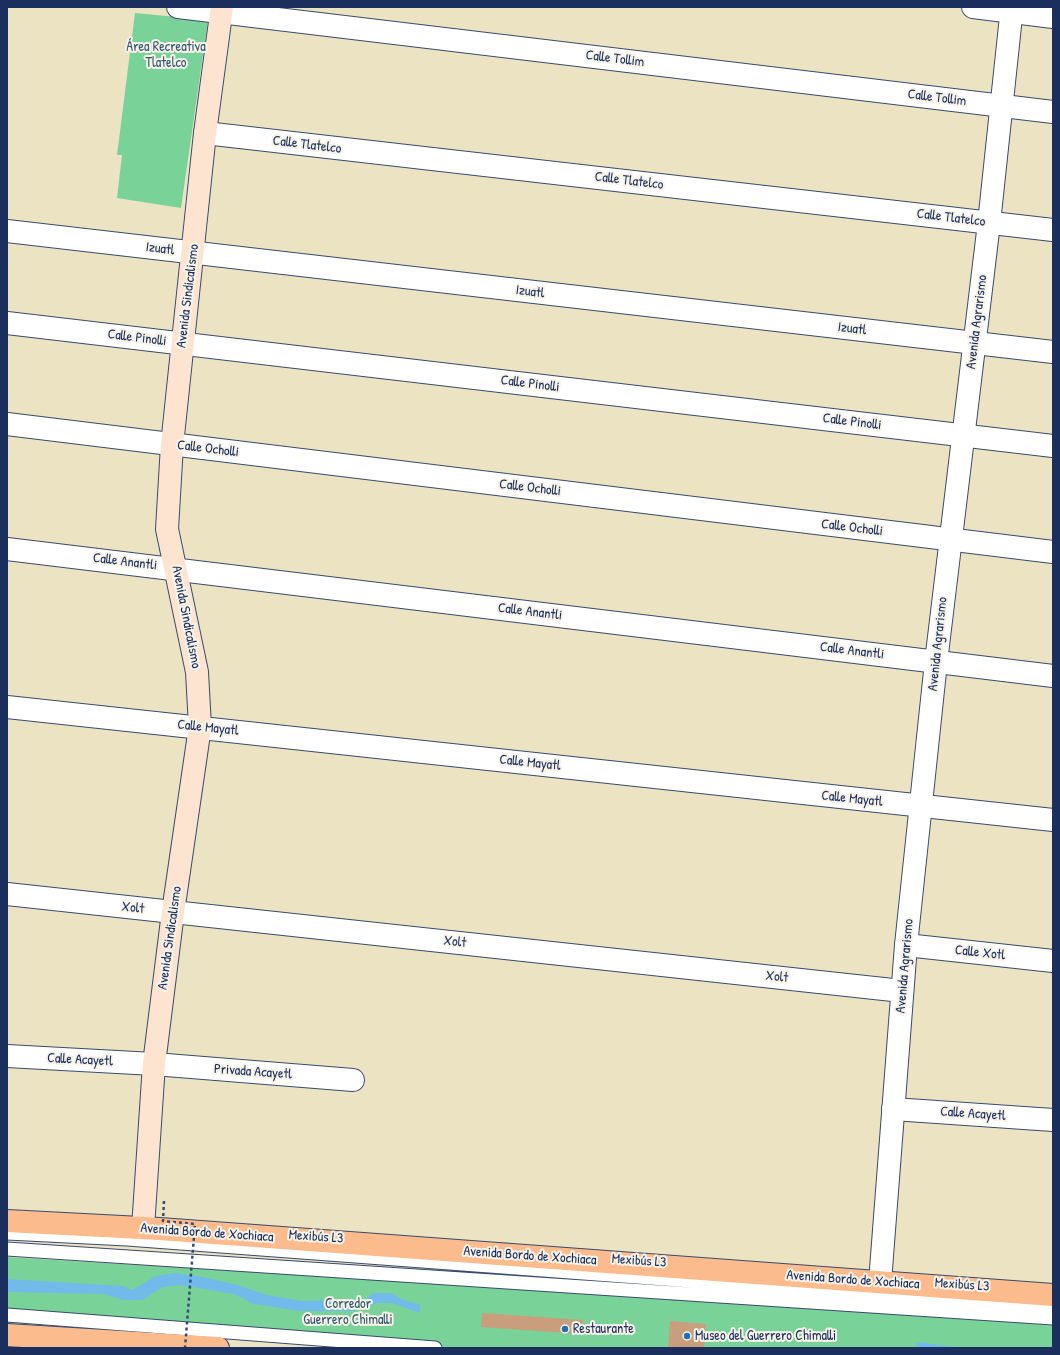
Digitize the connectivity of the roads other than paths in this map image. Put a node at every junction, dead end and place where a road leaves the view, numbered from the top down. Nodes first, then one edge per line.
1 (178, 7) edge
2 (973, 7) edge
3 (221, 9) edge
4 (1012, 9) edge
5 (1053, 17) edge
6 (1002, 106) junction
7 (1053, 112) edge
8 (206, 133) junction
9 (989, 223) junction
10 (1053, 230) edge
11 (7, 231) edge
12 (194, 253) junction
13 (7, 323) edge
14 (183, 343) junction
15 (974, 343) junction
16 (1053, 352) edge
17 (7, 424) edge
18 (964, 435) junction
19 (172, 445) junction
20 (1053, 446) edge
21 (950, 540) junction
22 (7, 549) edge
23 (1053, 552) edge
24 (177, 568) junction
25 (936, 662) junction
26 (1053, 676) edge
27 (7, 707) edge
28 (200, 727) junction
29 (921, 807) junction
30 (1053, 820) edge
31 (7, 894) edge
32 (173, 912) junction
33 (906, 945) junction
34 (1053, 961) edge
35 (902, 991) junction
36 (7, 1056) edge
37 (154, 1064) junction
38 (353, 1080) dead end
39 (893, 1109) junction
40 (1053, 1120) edge
41 (7, 1221) edge
42 (143, 1228) junction
43 (7, 1233) edge
44 (7, 1249) edge
45 (880, 1282) junction
46 (1053, 1295) edge
47 (1053, 1308) edge
48 (7, 1314) edge
49 (1053, 1318) edge
50 (7, 1335) edge
51 (218, 1348) edge
52 (435, 1348) edge

1 - 3 street, Calle Tollim
2 - 4 street
3 - 6 street, Calle Tollim
3 - 8 main road, Avenida Sindicalismo
4 - 5 street
4 - 6 street, Avenida Agrarismo
6 - 7 street, Calle Tollim
6 - 9 street, Avenida Agrarismo
8 - 9 street, Calle Tlatelco
8 - 12 main road, Avenida Sindicalismo
9 - 10 street, Calle Tlatelco
9 - 15 street, Avenida Agrarismo
11 - 12 street, Izuatl
12 - 14 main road, Avenida Sindicalismo
12 - 15 street, Izuatl
13 - 14 street, Calle Pinolli
14 - 18 street, Calle Pinolli
14 - 19 main road, Avenida Sindicalismo
15 - 16 street, Izuatl
15 - 18 street, Avenida Agrarismo
17 - 19 street, Calle Ocholli
18 - 20 street, Calle Pinolli
18 - 21 street, Avenida Agrarismo
19 - 21 street, Calle Ocholli
19 - 24 main road, Avenida Sindicalismo
21 - 23 street, Calle Ocholli
21 - 25 street, Avenida Agrarismo
22 - 24 street, Calle Anantli
24 - 25 street, Calle Anantli
24 - 28 main road, Avenida Sindicalismo
25 - 26 street, Calle Anantli
25 - 29 street, Avenida Agrarismo
27 - 28 street, Calle Mayatl
28 - 29 street, Calle Mayatl
28 - 32 main road, Avenida Sindicalismo
29 - 30 street, Calle Mayatl
29 - 33 street, Avenida Agrarismo
31 - 32 street, Xolt
32 - 35 street, Xolt
32 - 37 main road, Avenida Sindicalismo
33 - 34 street, Calle Xotl
33 - 35 street, Avenida Agrarismo
35 - 39 street, Avenida Agrarismo
36 - 37 street, Calle Acayetl
37 - 38 street, Privada Acayetl
37 - 42 main road, Avenida Sindicalismo
39 - 40 street, Calle Acayetl
39 - 45 street, Avenida Agrarismo
41 - 42 main road, Avenida Bordo de Xochiaca
42 - 45 main road, Avenida Bordo de Xochiaca
43 - 47 lane, Mexibús L3
44 - 49 lane
45 - 46 main road, Avenida Bordo de Xochiaca
48 - 52 lane
50 - 51 main road

